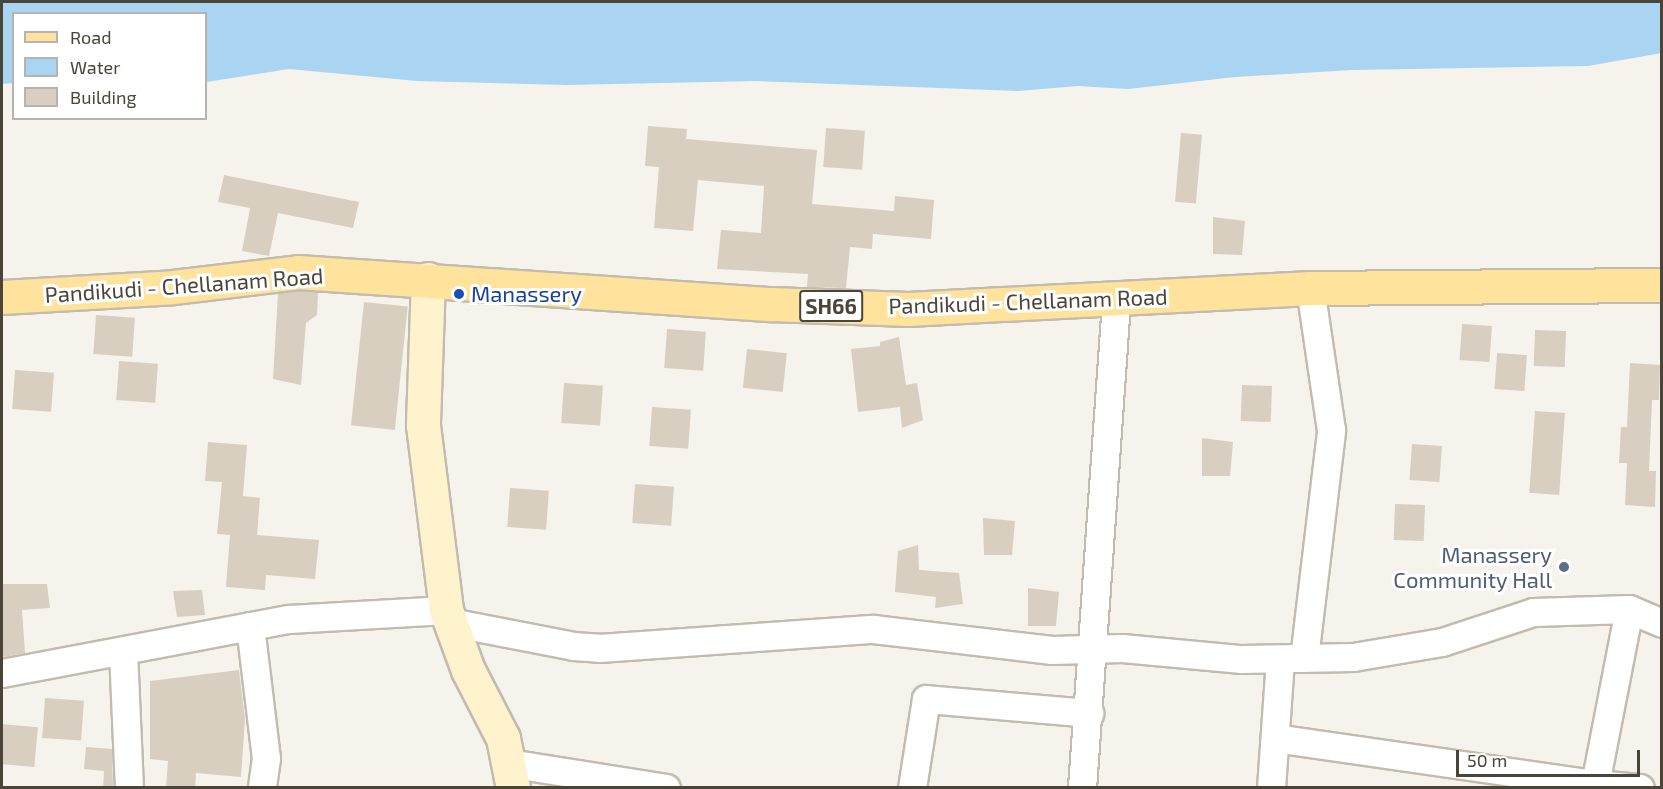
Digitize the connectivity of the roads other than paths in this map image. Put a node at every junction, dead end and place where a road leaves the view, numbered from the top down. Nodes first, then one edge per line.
1 (428, 279) junction
2 (1662, 285) edge
3 (1310, 288) junction
4 (2, 297) edge
5 (1116, 298) junction
6 (1629, 609) junction
7 (448, 616) junction
8 (1662, 623) edge
9 (250, 626) junction
10 (1095, 650) junction
11 (123, 651) junction
12 (1292, 658) junction
13 (2, 673) edge
14 (1089, 713) junction
15 (1275, 738) junction
16 (511, 775) edge
17 (1595, 786) edge
18 (129, 788) edge
19 (262, 788) edge
20 (666, 788) edge
21 (912, 788) edge
22 (1082, 788) edge
23 (1271, 788) edge
24 (1640, 788) edge

1 - 4 main road, Pandikudi - Chellanam Road / SH66
1 - 5 main road, Pandikudi - Chellanam Road / SH66
1 - 7 main road
2 - 3 main road, Pandikudi - Chellanam Road / SH66
3 - 5 main road, Pandikudi - Chellanam Road / SH66
3 - 12 street
5 - 10 street
6 - 8 street
6 - 12 street
6 - 17 street
7 - 9 street
7 - 10 street
7 - 16 main road
9 - 11 street
9 - 19 street
10 - 12 street
10 - 14 street
11 - 13 street
11 - 18 street
12 - 15 street
14 - 21 street
14 - 22 street
15 - 17 street
15 - 23 street
16 - 20 street
17 - 24 street

